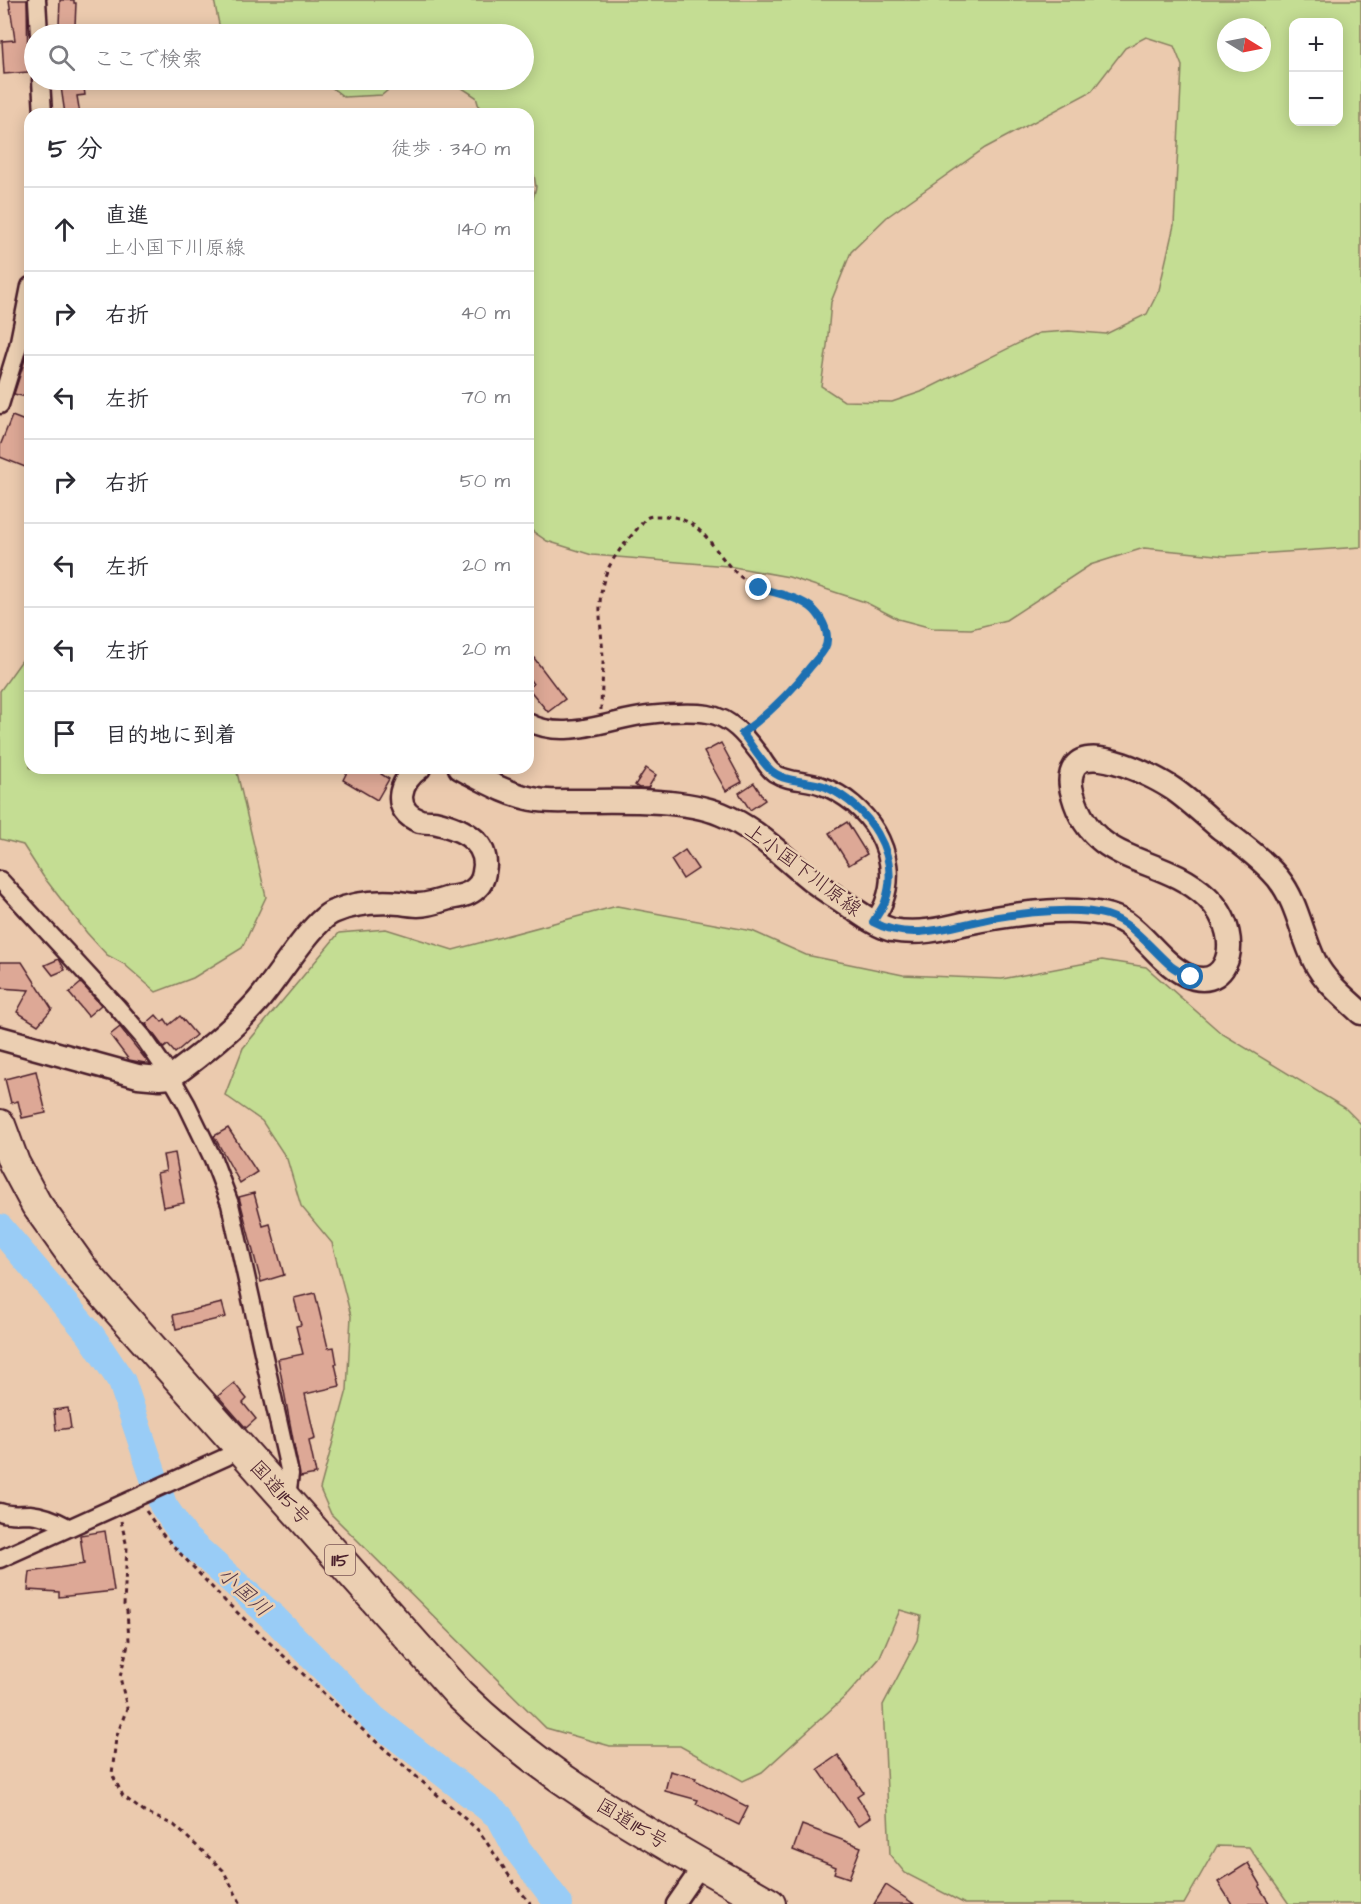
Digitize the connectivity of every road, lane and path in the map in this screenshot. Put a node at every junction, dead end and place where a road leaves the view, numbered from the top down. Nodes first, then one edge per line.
1 (37, 0) edge
2 (38, 24) edge
3 (42, 90) edge
4 (43, 108) edge
5 (24, 317) edge
6 (7, 360) edge
7 (0, 405) edge
8 (534, 724) edge
9 (601, 724) junction
10 (742, 733) junction
11 (412, 774) edge
12 (472, 774) edge
13 (0, 880) edge
14 (873, 922) junction
15 (1361, 1013) edge
16 (0, 1038) edge
17 (171, 1077) junction
18 (0, 1125) edge
19 (240, 1447) junction
20 (283, 1495) junction
21 (138, 1497) junction
22 (116, 1506) junction
23 (0, 1512) edge
24 (68, 1527) junction
25 (0, 1559) edge
26 (702, 1864) junction
27 (241, 1904) edge
28 (531, 1904) edge
29 (675, 1904) edge
30 (770, 1904) edge

1 - 2 street
3 - 4 street
5 - 6 street
6 - 7 street
8 - 9 street
9 - 10 street
9 - 10 path
10 - 14 street
11 - 17 main road
12 - 14 main road, 上小国下川原線
13 - 17 street
14 - 15 main road, 上小国下川原線
16 - 17 main road
17 - 20 street
18 - 19 highway, 国道115号 / 115
19 - 20 highway, 国道115号 / 115
19 - 21 street
20 - 26 highway, 国道115号 / 115
21 - 22 street
21 - 28 path
22 - 24 street
22 - 27 path
23 - 24 street
24 - 25 street
26 - 29 street
26 - 30 highway, 国道115号 / 115

